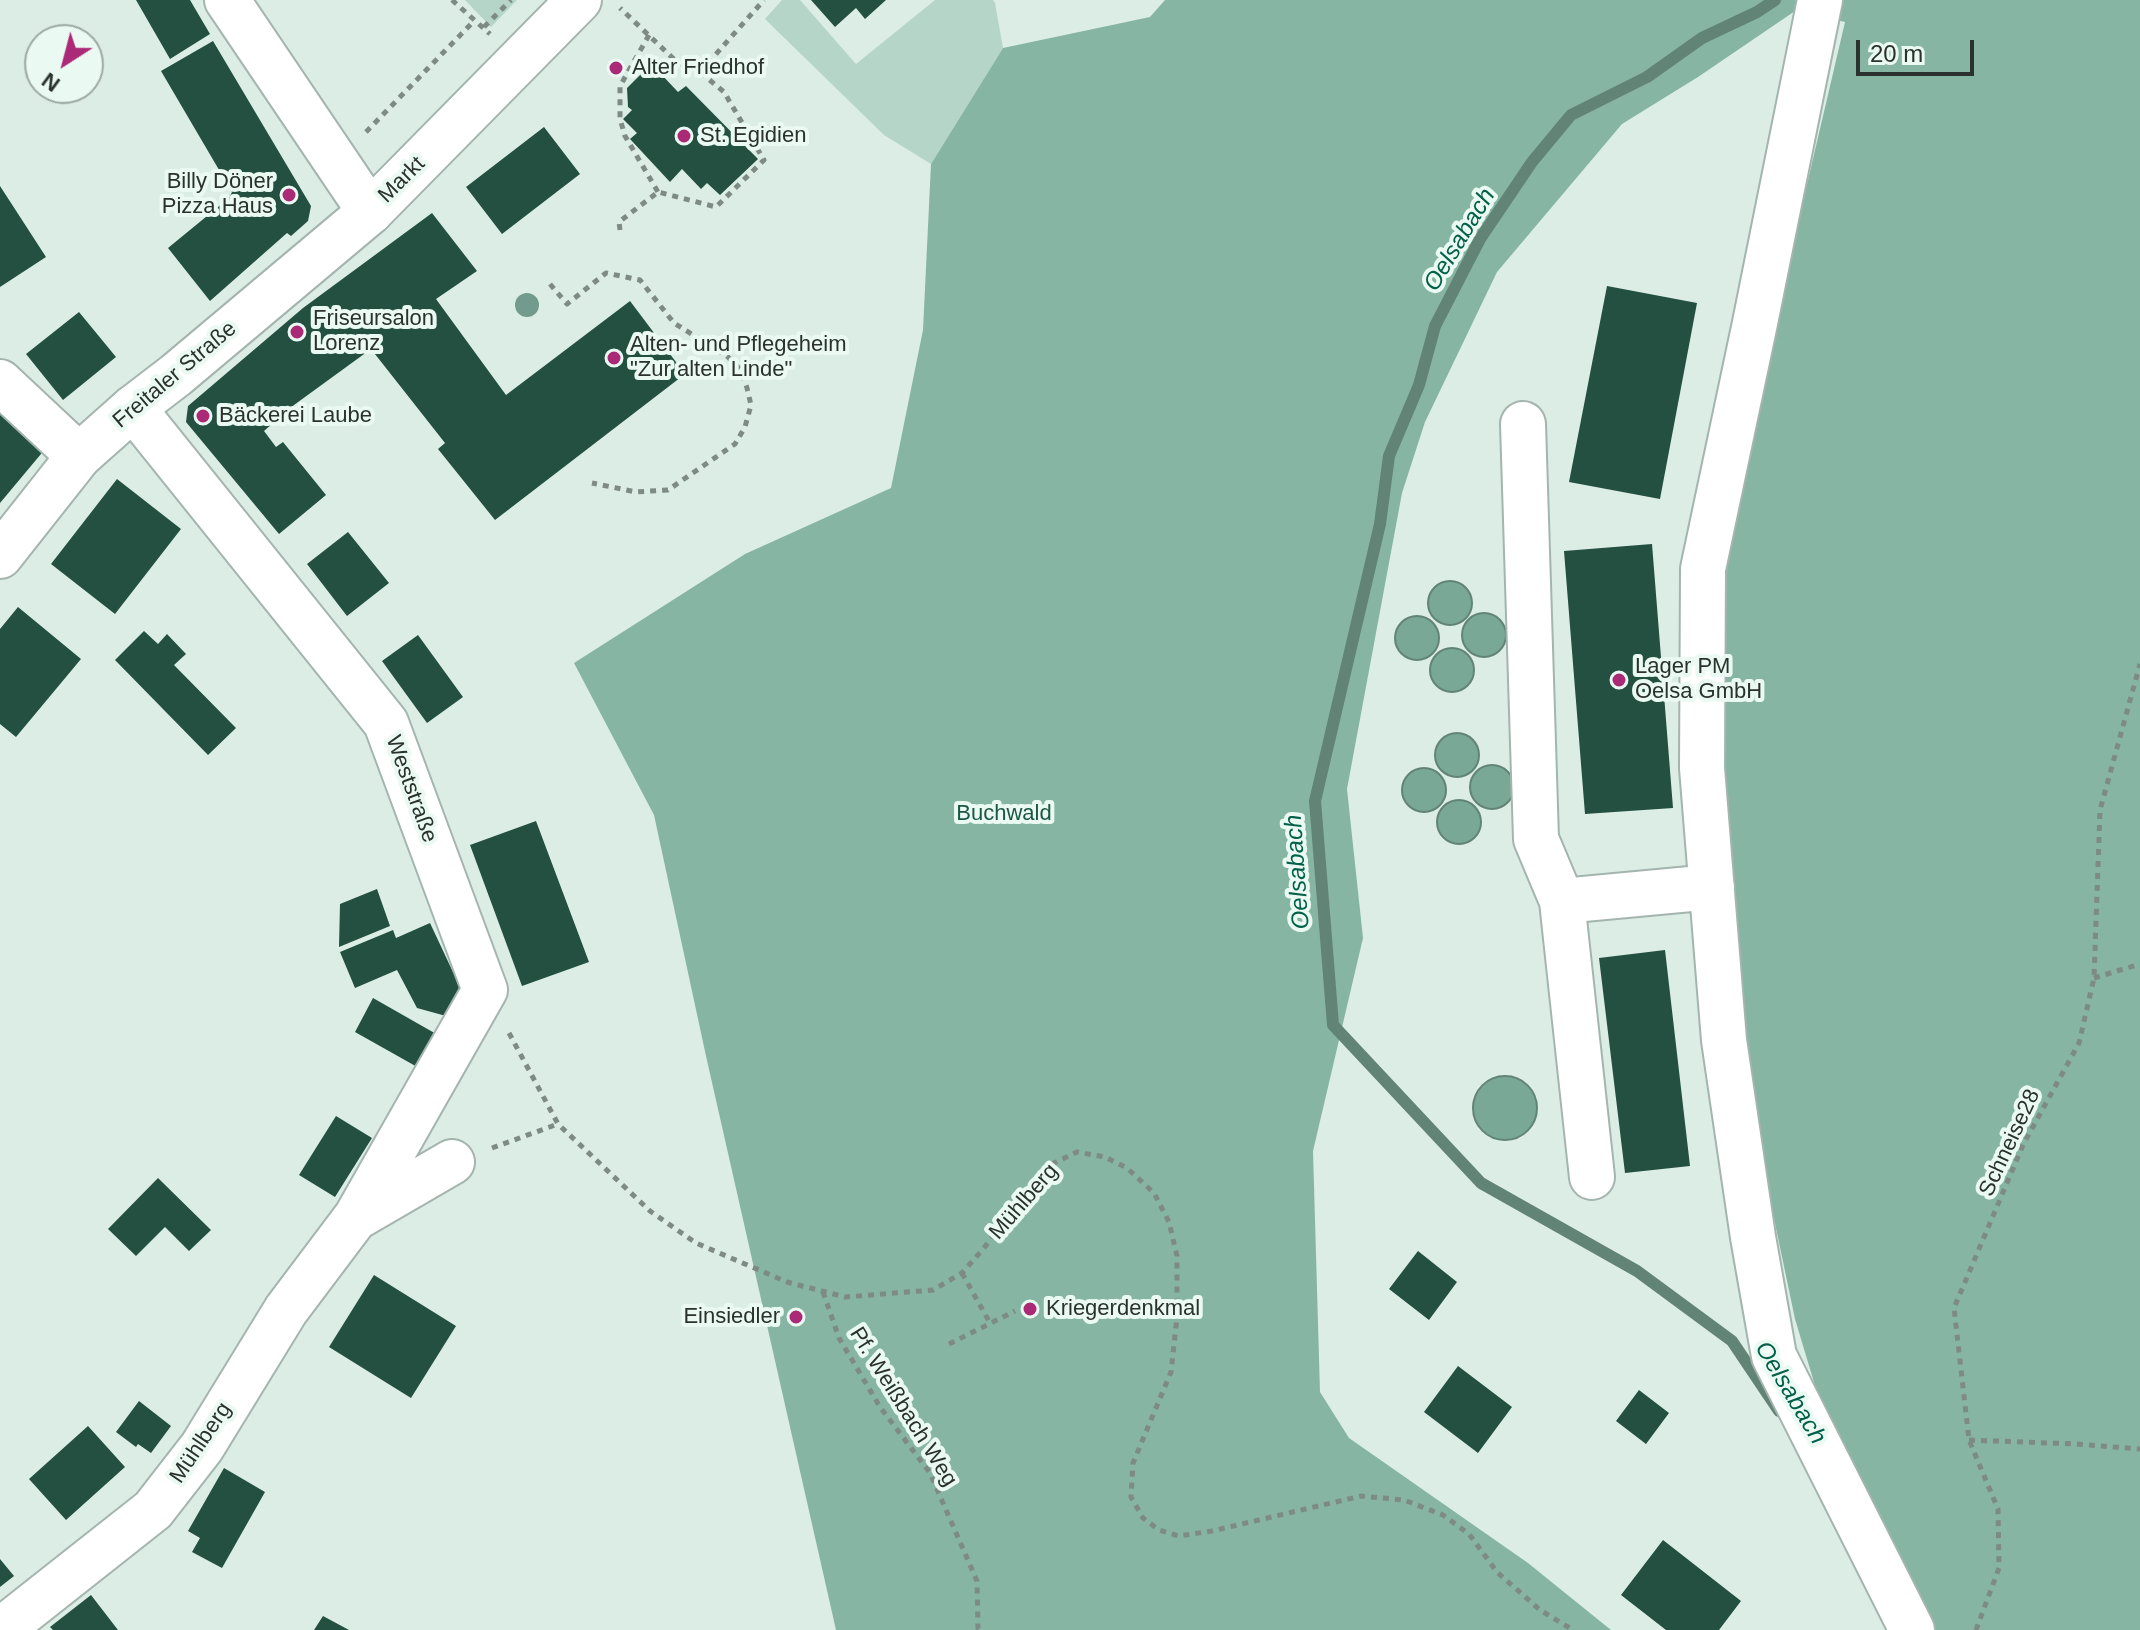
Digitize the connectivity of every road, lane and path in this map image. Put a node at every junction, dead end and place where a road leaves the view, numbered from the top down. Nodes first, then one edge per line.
1 (227, 0) edge
2 (452, 0) edge
3 (511, 0) edge
4 (579, 0) edge
5 (764, 0) edge
6 (1818, 6) edge
7 (629, 16) dead end
8 (474, 21) junction
9 (649, 35) junction
10 (700, 72) junction
11 (358, 140) dead end
12 (658, 192) junction
13 (370, 212) junction
14 (620, 230) dead end
15 (550, 284) dead end
16 (0, 382) edge
17 (133, 408) junction
18 (1523, 424) dead end
19 (79, 456) junction
20 (592, 483) dead end
21 (0, 556) edge
22 (2140, 664) edge
23 (1712, 887) junction
24 (1562, 901) junction
25 (2140, 964) edge
26 (2094, 978) junction
27 (512, 1037) dead end
28 (558, 1124) junction
29 (452, 1162) joint
30 (1592, 1177) dead end
31 (356, 1217) junction
32 (962, 1273) junction
33 (823, 1291) junction
34 (1015, 1311) dead end
35 (990, 1323) junction
36 (949, 1344) dead end
37 (1969, 1440) junction
38 (2140, 1449) edge
39 (1, 1630) edge
40 (980, 1630) edge
41 (1573, 1630) edge
42 (1912, 1630) edge
43 (1976, 1630) edge

1 - 13 street, Markt
2 - 8 path
3 - 8 path
4 - 13 street, Markt
5 - 10 path
6 - 23 street
7 - 9 path
8 - 11 path
9 - 10 path
9 - 12 path
10 - 12 path
12 - 14 path
13 - 17 street, Freitaler Straße
15 - 20 path
16 - 19 street
17 - 19 street, Freitaler Straße
17 - 31 street, Weststraße
18 - 24 street
19 - 21 street, Freitaler Straße
22 - 26 path, Schneise28
23 - 24 street
23 - 42 street
24 - 30 street
25 - 26 path
26 - 37 path, Schneise28
27 - 28 path, Mühlberg
28 - 29 path
28 - 33 path, Mühlberg
29 - 31 street
31 - 39 street, Mühlberg
32 - 33 path, Mühlberg
32 - 35 path
32 - 41 path, Mühlberg
33 - 40 path, Pf. Weißbach Weg
34 - 35 path
35 - 36 path
37 - 38 path
37 - 43 path, Schneise28

